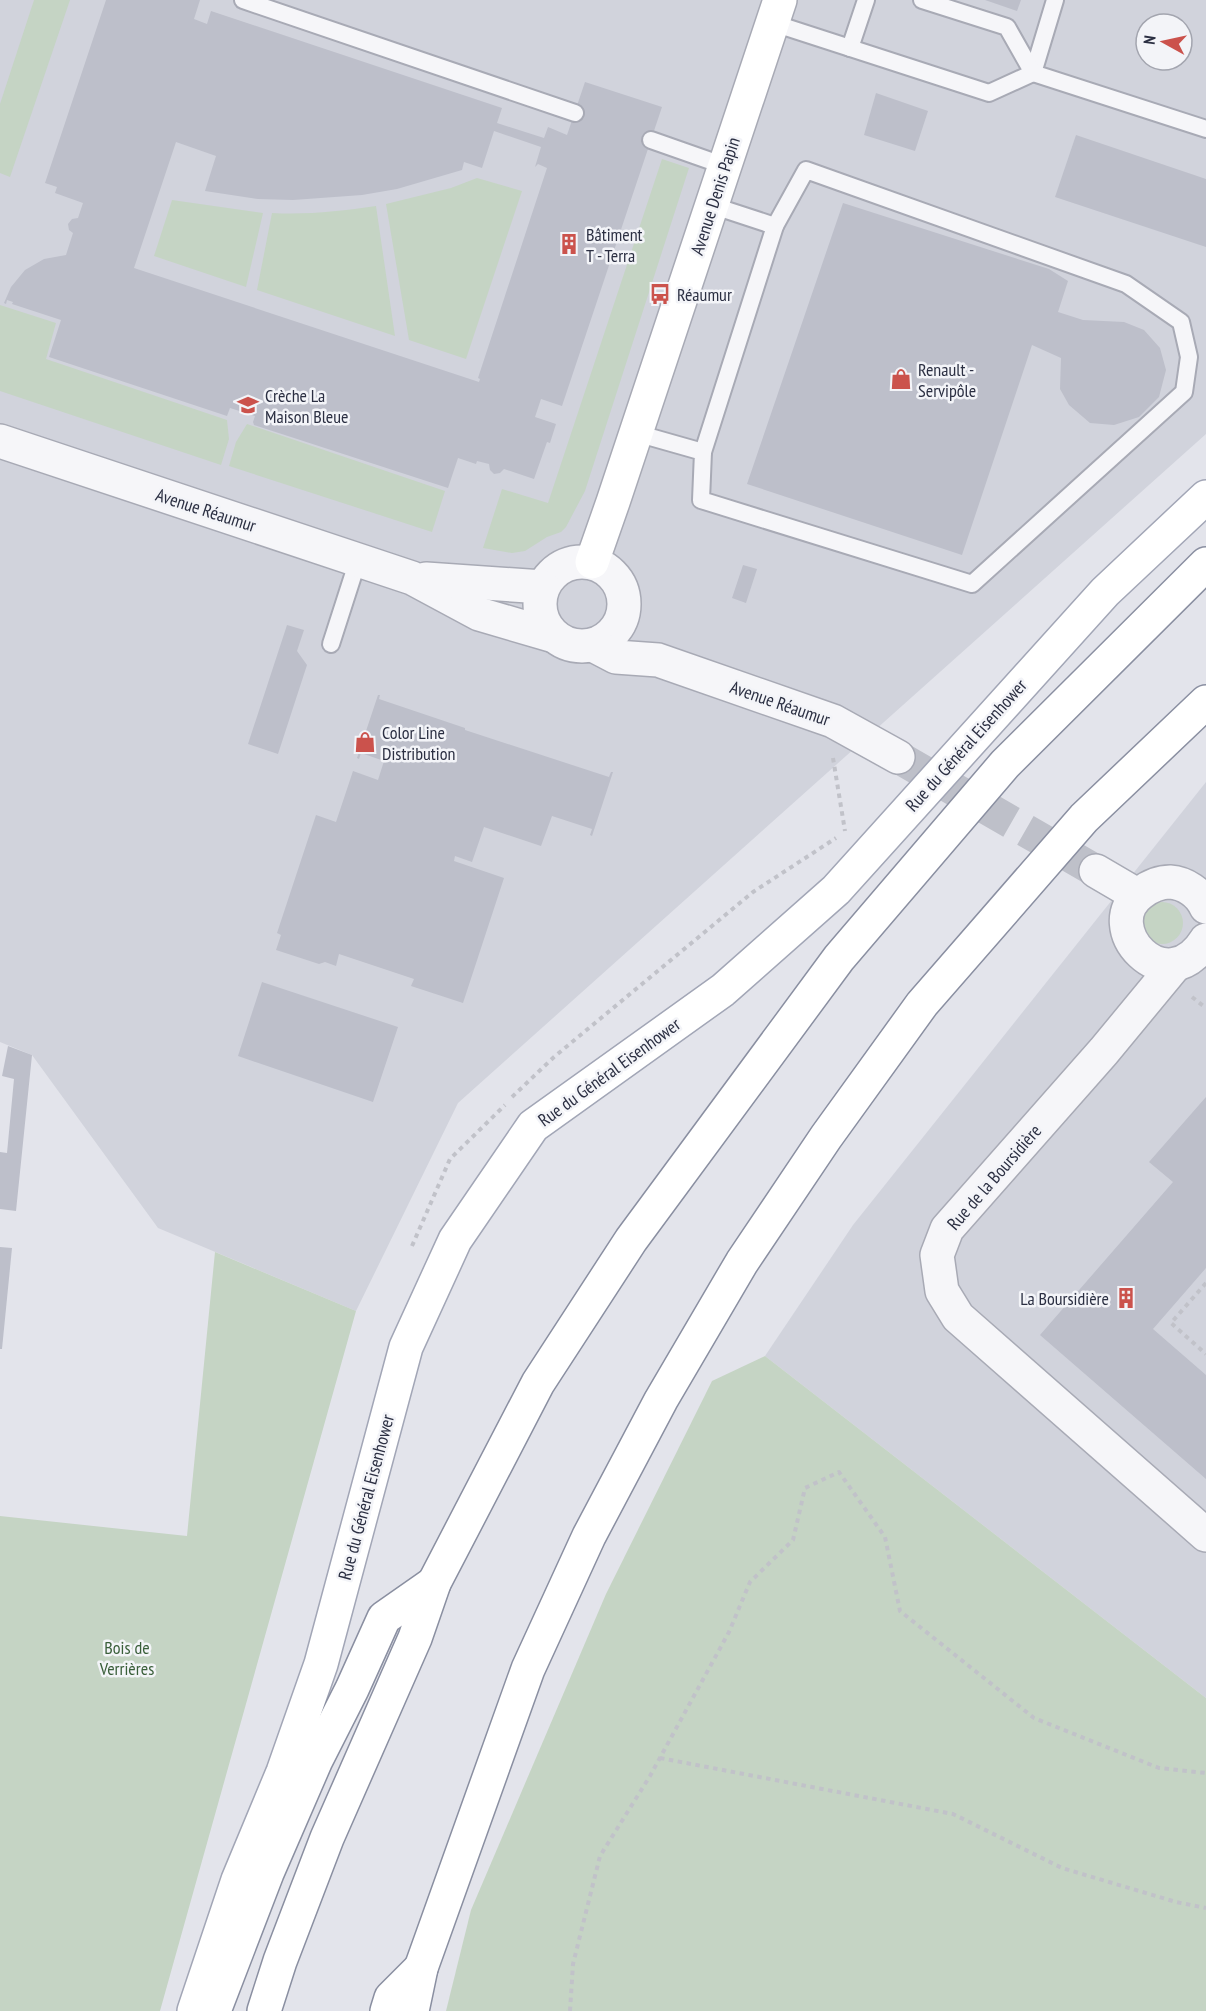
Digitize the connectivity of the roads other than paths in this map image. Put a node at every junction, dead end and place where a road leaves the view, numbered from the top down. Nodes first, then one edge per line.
1 (243, 0) edge
2 (866, 0) edge
3 (922, 0) edge
4 (1055, 0) edge
5 (777, 12) edge
6 (850, 48) junction
7 (1033, 73) junction
8 (575, 113) dead end
9 (1206, 129) edge
10 (651, 140) dead end
11 (724, 166) junction
12 (711, 205) junction
13 (775, 225) junction
14 (636, 433) junction
15 (0, 441) edge
16 (703, 452) junction
17 (1206, 497) edge
18 (358, 560) junction
19 (592, 562) junction
20 (1206, 564) edge
21 (412, 578) junction
22 (543, 587) junction
23 (622, 617) junction
24 (554, 636) junction
25 (331, 644) dead end
26 (593, 645) junction
27 (658, 660) junction
28 (1206, 702) edge
29 (898, 757) tunnel mouth
30 (1096, 871) tunnel mouth
31 (1137, 895) junction
32 (1206, 904) edge
33 (1206, 940) edge
34 (1175, 965) junction
35 (1206, 1535) edge
36 (434, 1583) junction
37 (421, 1968) junction
38 (194, 2011) edge
39 (214, 2011) edge
40 (264, 2011) edge
41 (387, 2011) edge
42 (412, 2011) edge

1 - 8 lane
2 - 6 lane
3 - 7 lane
4 - 7 lane
5 - 6 lane
5 - 11 main road, Avenue Denis Papin
6 - 7 lane
7 - 9 lane
10 - 11 lane
11 - 12 main road, Avenue Denis Papin
12 - 13 lane
12 - 14 main road, Avenue Denis Papin
13 - 16 lane
13 - 16 lane
14 - 16 lane
14 - 19 main road, Avenue Denis Papin
15 - 18 street, Avenue Réaumur
17 - 38 main road, Rue du Général Eisenhower
18 - 21 street, Avenue Réaumur
18 - 25 lane
19 - 22 street
19 - 23 street
20 - 36 main road
21 - 22 street, Avenue Réaumur
21 - 24 street, Avenue Réaumur
22 - 24 street
23 - 26 street
23 - 27 street
24 - 26 street
26 - 27 street, Avenue Réaumur
27 - 29 street, Avenue Réaumur
28 - 37 main road
30 - 31 street
31 - 32 street
31 - 34 street
33 - 34 street, Rue de la Boursidière
34 - 35 street, Rue de la Boursidière
36 - 39 main road
36 - 40 main road
37 - 41 main road
37 - 42 main road

